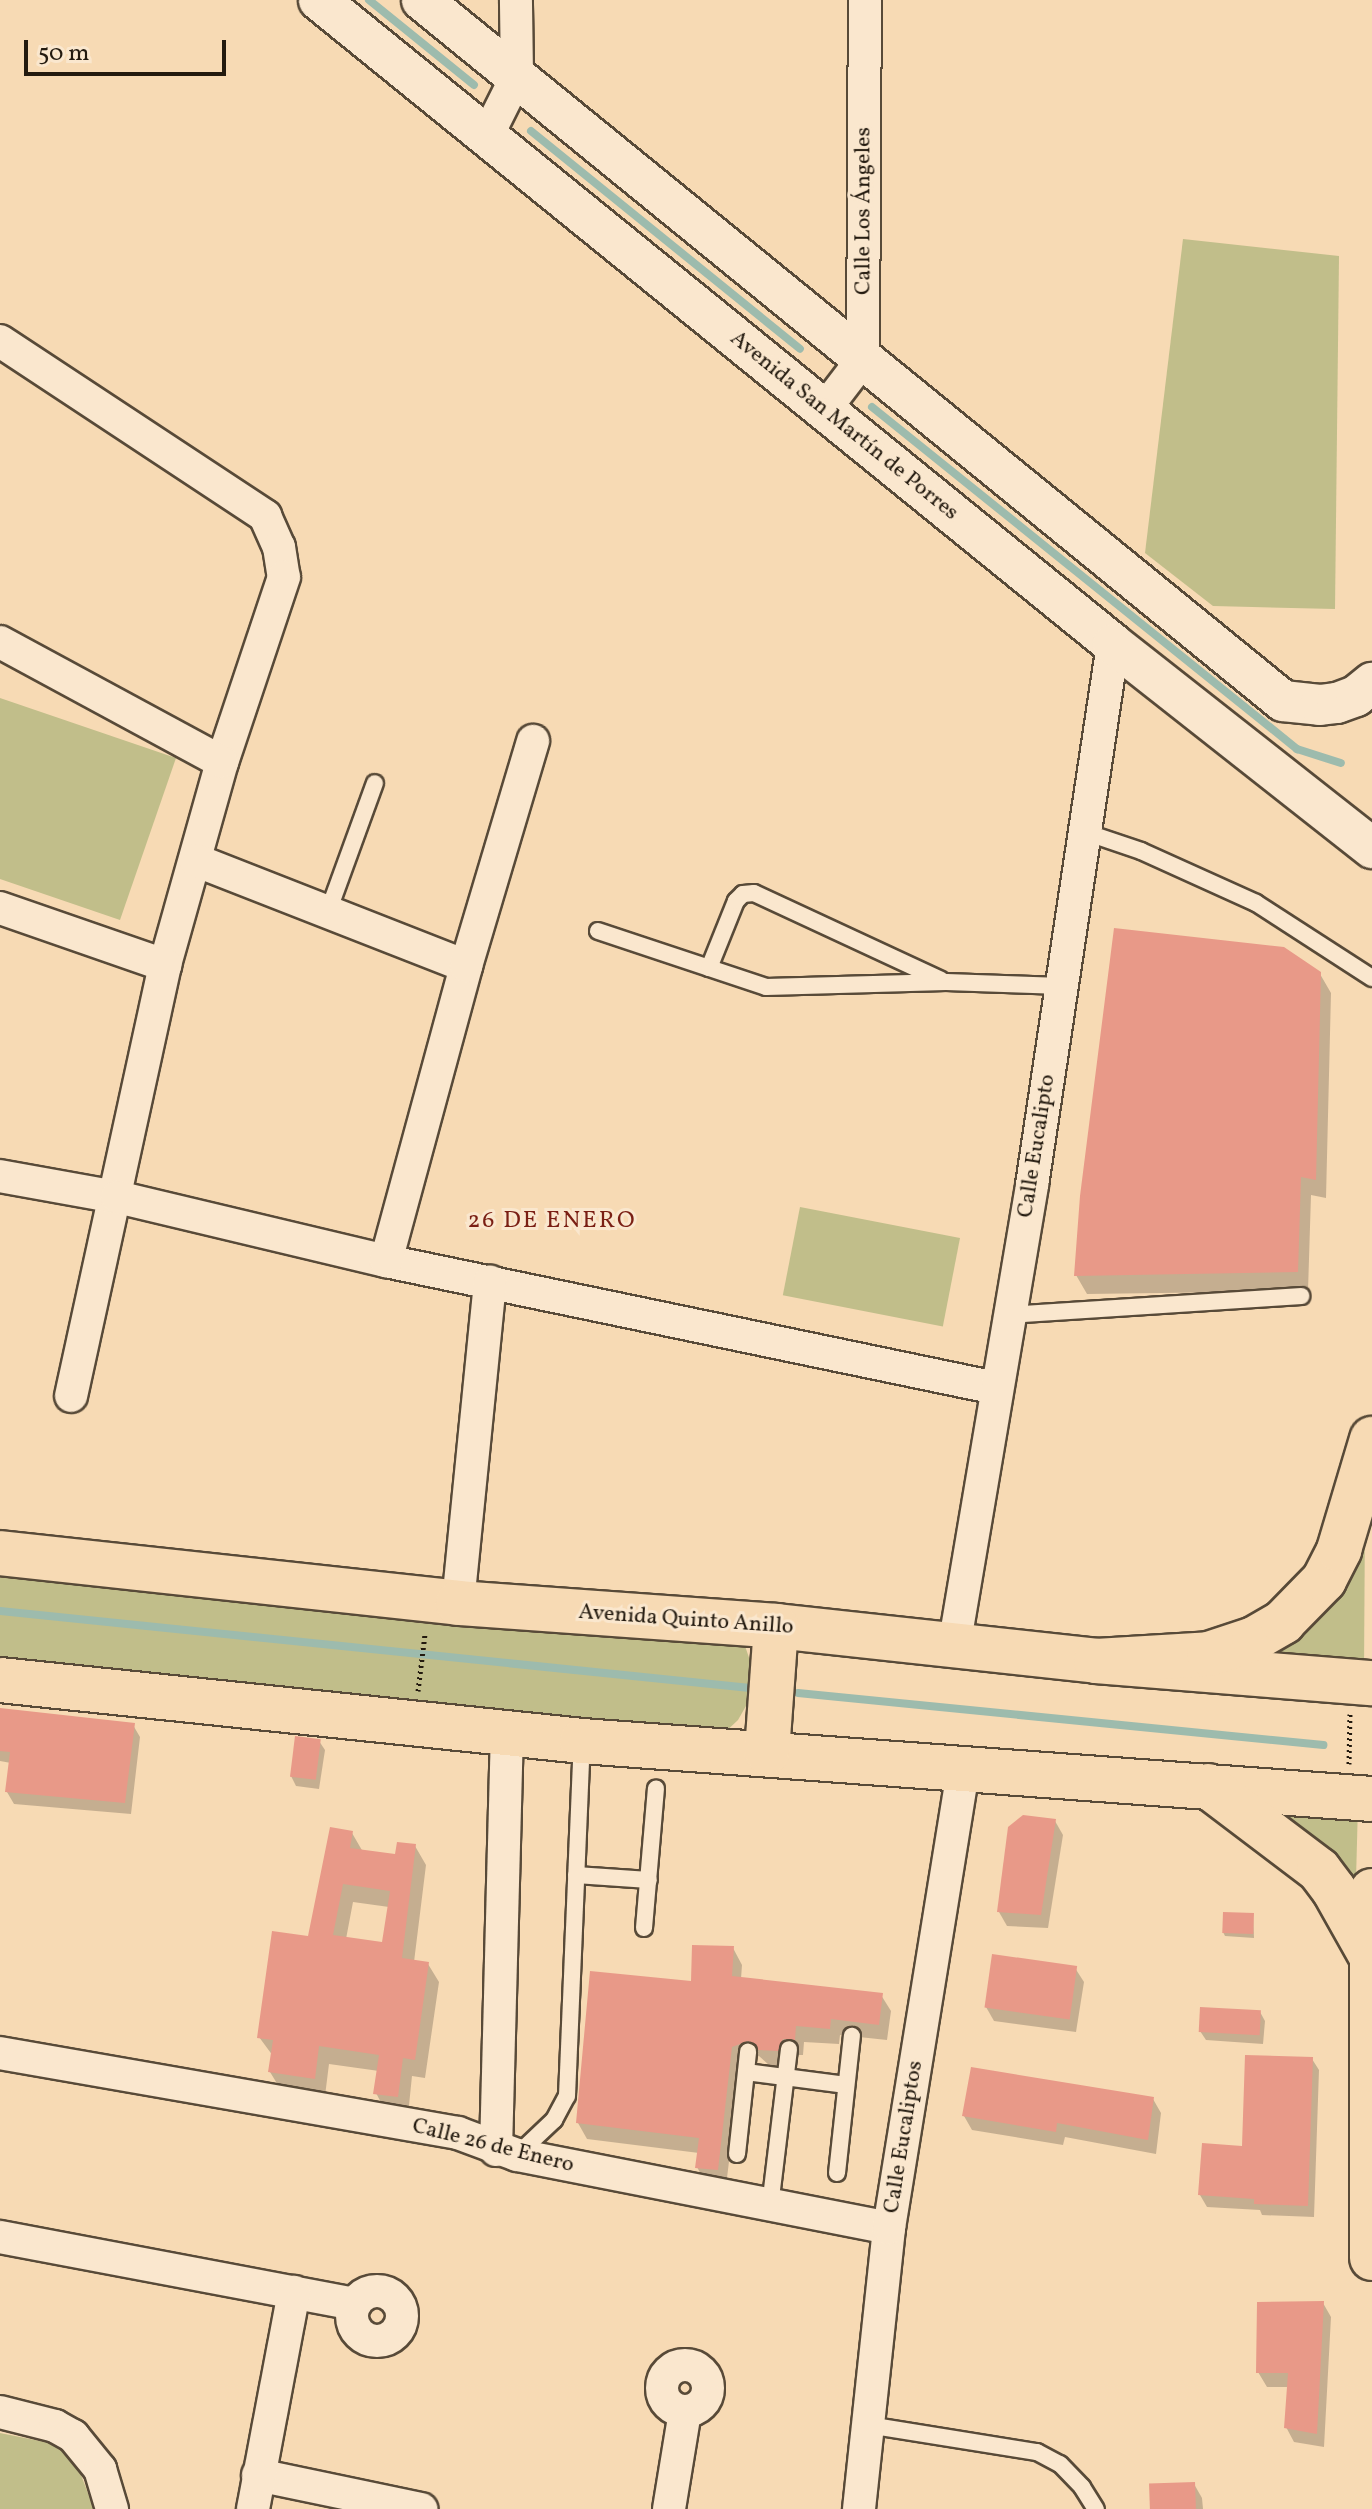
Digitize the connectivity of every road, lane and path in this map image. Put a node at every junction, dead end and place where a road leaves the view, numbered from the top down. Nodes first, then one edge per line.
1 (319, 0) edge
2 (422, 0) edge
3 (516, 0) edge
4 (865, 0) edge
5 (517, 76) junction
6 (487, 136) junction
7 (0, 341) edge
8 (863, 359) junction
9 (824, 410) junction
10 (0, 642) edge
11 (1113, 644) junction
12 (1372, 683) edge
13 (533, 741) dead end
14 (222, 762) junction
15 (375, 783) dead end
16 (1085, 832) junction
17 (1372, 848) edge
18 (195, 860) junction
19 (0, 908) edge
20 (328, 912) junction
21 (598, 931) dead end
22 (165, 965) junction
23 (466, 966) junction
24 (709, 968) junction
25 (1372, 978) edge
26 (946, 982) junction
27 (1062, 986) junction
28 (0, 1176) edge
29 (117, 1197) junction
30 (386, 1261) junction
31 (490, 1282) junction
32 (1301, 1296) dead end
33 (1008, 1315) junction
34 (996, 1388) junction
35 (71, 1396) dead end
36 (1372, 1439) edge
37 (0, 1553) edge
38 (442, 1616) junction
39 (776, 1626) junction
40 (954, 1647) junction
41 (1096, 1661) junction
42 (420, 1674) dead end
43 (0, 1680) edge
44 (1372, 1683) edge
45 (507, 1734) junction
46 (582, 1741) junction
47 (767, 1752) junction
48 (964, 1767) junction
49 (1208, 1786) junction
50 (656, 1789) dead end
51 (1372, 1799) edge
52 (576, 1875) junction
53 (649, 1880) junction
54 (1372, 1891) edge
55 (644, 1928) dead end
56 (1370, 1954) junction
57 (852, 2036) dead end
58 (789, 2049) dead end
59 (748, 2052) dead end
60 (0, 2053) edge
61 (746, 2072) junction
62 (785, 2077) junction
63 (846, 2085) junction
64 (506, 2152) junction
65 (737, 2154) dead end
66 (837, 2173) dead end
67 (770, 2206) junction
68 (889, 2228) junction
69 (0, 2237) edge
70 (1372, 2258) edge
71 (294, 2292) junction
72 (355, 2304) dead end
73 (685, 2411) dead end
74 (0, 2412) edge
75 (868, 2425) junction
76 (258, 2475) junction
77 (112, 2509) edge
78 (253, 2509) edge
79 (421, 2509) edge
80 (669, 2509) edge
81 (859, 2509) edge
82 (1096, 2509) edge

1 - 6 street, Avenida San Martín de Porres
2 - 5 street
3 - 5 street
4 - 8 street, Calle Los Ángeles
5 - 6 street
5 - 8 street
6 - 9 street, Avenida San Martín de Porres
7 - 14 street
8 - 9 street
8 - 12 street
9 - 11 street, Avenida San Martín de Porres
10 - 14 street
11 - 16 street, Calle Eucalipto
11 - 17 street, Avenida San Martín de Porres
13 - 23 street
14 - 18 street
15 - 20 lane
16 - 25 lane
16 - 27 street, Calle Eucalipto
18 - 20 street
18 - 22 street
19 - 22 street
20 - 23 street
21 - 24 lane
22 - 29 street
23 - 30 street
24 - 26 lane
24 - 26 lane
26 - 27 lane
27 - 33 street, Calle Eucalipto
28 - 29 street
29 - 30 street
29 - 35 street
30 - 31 street
31 - 34 street
31 - 38 street
32 - 33 lane
33 - 34 street, Calle Eucalipto
34 - 40 street, Calle Eucalipto
36 - 41 main road
37 - 38 main road, Avenida Quinto Anillo
38 - 39 main road, Avenida Quinto Anillo
38 - 42 path
39 - 40 main road, Avenida Quinto Anillo
39 - 47 main road
40 - 41 main road, Avenida Quinto Anillo
41 - 44 main road, Avenida Quinto Anillo
43 - 45 main road
45 - 46 main road
45 - 64 street
46 - 47 main road
46 - 52 lane
47 - 48 main road
48 - 49 main road
48 - 68 street, Calle Eucaliptos
49 - 51 main road
49 - 56 main road
50 - 53 lane
52 - 53 lane
52 - 64 lane
53 - 55 lane
54 - 56 main road
56 - 70 main road
57 - 63 lane
58 - 62 lane
59 - 61 lane
60 - 64 street, Calle 26 de Enero
61 - 62 lane
61 - 65 lane
62 - 63 lane
62 - 67 lane
63 - 66 lane
64 - 67 street, Calle 26 de Enero
67 - 68 street, Calle 26 de Enero
68 - 75 street, Calle Eucaliptos
69 - 71 street
71 - 72 street
71 - 76 street
73 - 80 street
74 - 77 street
75 - 81 street, Calle Eucaliptos
75 - 82 lane
76 - 78 street
76 - 79 street

